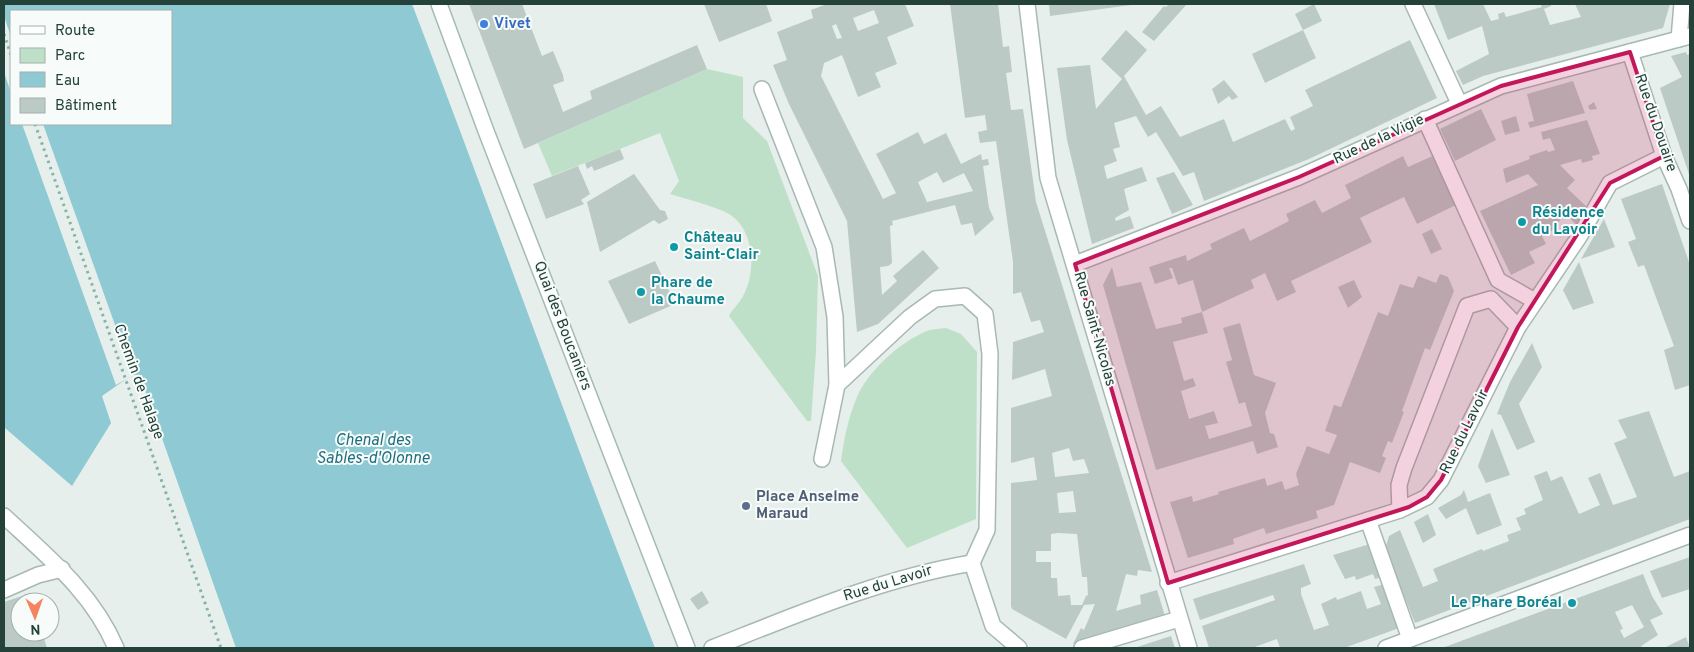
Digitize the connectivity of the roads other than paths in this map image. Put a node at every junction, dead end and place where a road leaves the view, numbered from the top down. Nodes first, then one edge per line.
1 (439, 4) edge
2 (1027, 4) edge
3 (1413, 4) edge
4 (1682, 4) edge
5 (1685, 38) edge
6 (1630, 52) junction
7 (762, 88) dead end
8 (1459, 103) junction
9 (1425, 119) junction
10 (1664, 156) junction
11 (1690, 221) edge
12 (1075, 264) junction
13 (1535, 301) junction
14 (1518, 327) junction
15 (837, 384) junction
16 (822, 459) dead end
17 (1400, 510) junction
18 (4, 516) edge
19 (1368, 520) junction
20 (1690, 534) edge
21 (972, 563) junction
22 (62, 569) junction
23 (1168, 583) junction
24 (4, 590) edge
25 (1179, 619) junction
26 (1412, 644) edge
27 (116, 648) edge
28 (686, 648) edge
29 (712, 648) edge
30 (1019, 648) edge
31 (1082, 648) edge
32 (1189, 648) edge
33 (1386, 648) edge

1 - 28 street, Quai des Boucaniers
2 - 12 street, Rue Saint-Nicolas
3 - 8 street
4 - 5 street
5 - 6 street, Rue de la Vigie
6 - 8 street, Rue de la Vigie
6 - 10 street, Rue du Douaire
7 - 15 street
8 - 9 street, Rue de la Vigie
9 - 12 street, Rue de la Vigie
9 - 13 street
10 - 11 street, Rue du Douaire
10 - 13 street, Rue du Lavoir
12 - 23 street, Rue Saint-Nicolas
13 - 14 street, Rue du Lavoir
14 - 17 street, Rue du Lavoir
14 - 17 street
15 - 16 street
15 - 21 street
17 - 19 street, Rue du Lavoir
18 - 22 street
19 - 23 street, Rue du Lavoir
19 - 26 street
20 - 26 street
21 - 29 street, Rue du Lavoir
21 - 30 street
22 - 24 street
22 - 27 street
23 - 25 street, Rue Saint-Nicolas
25 - 31 street
25 - 32 street, Rue Saint-Nicolas
26 - 33 street

